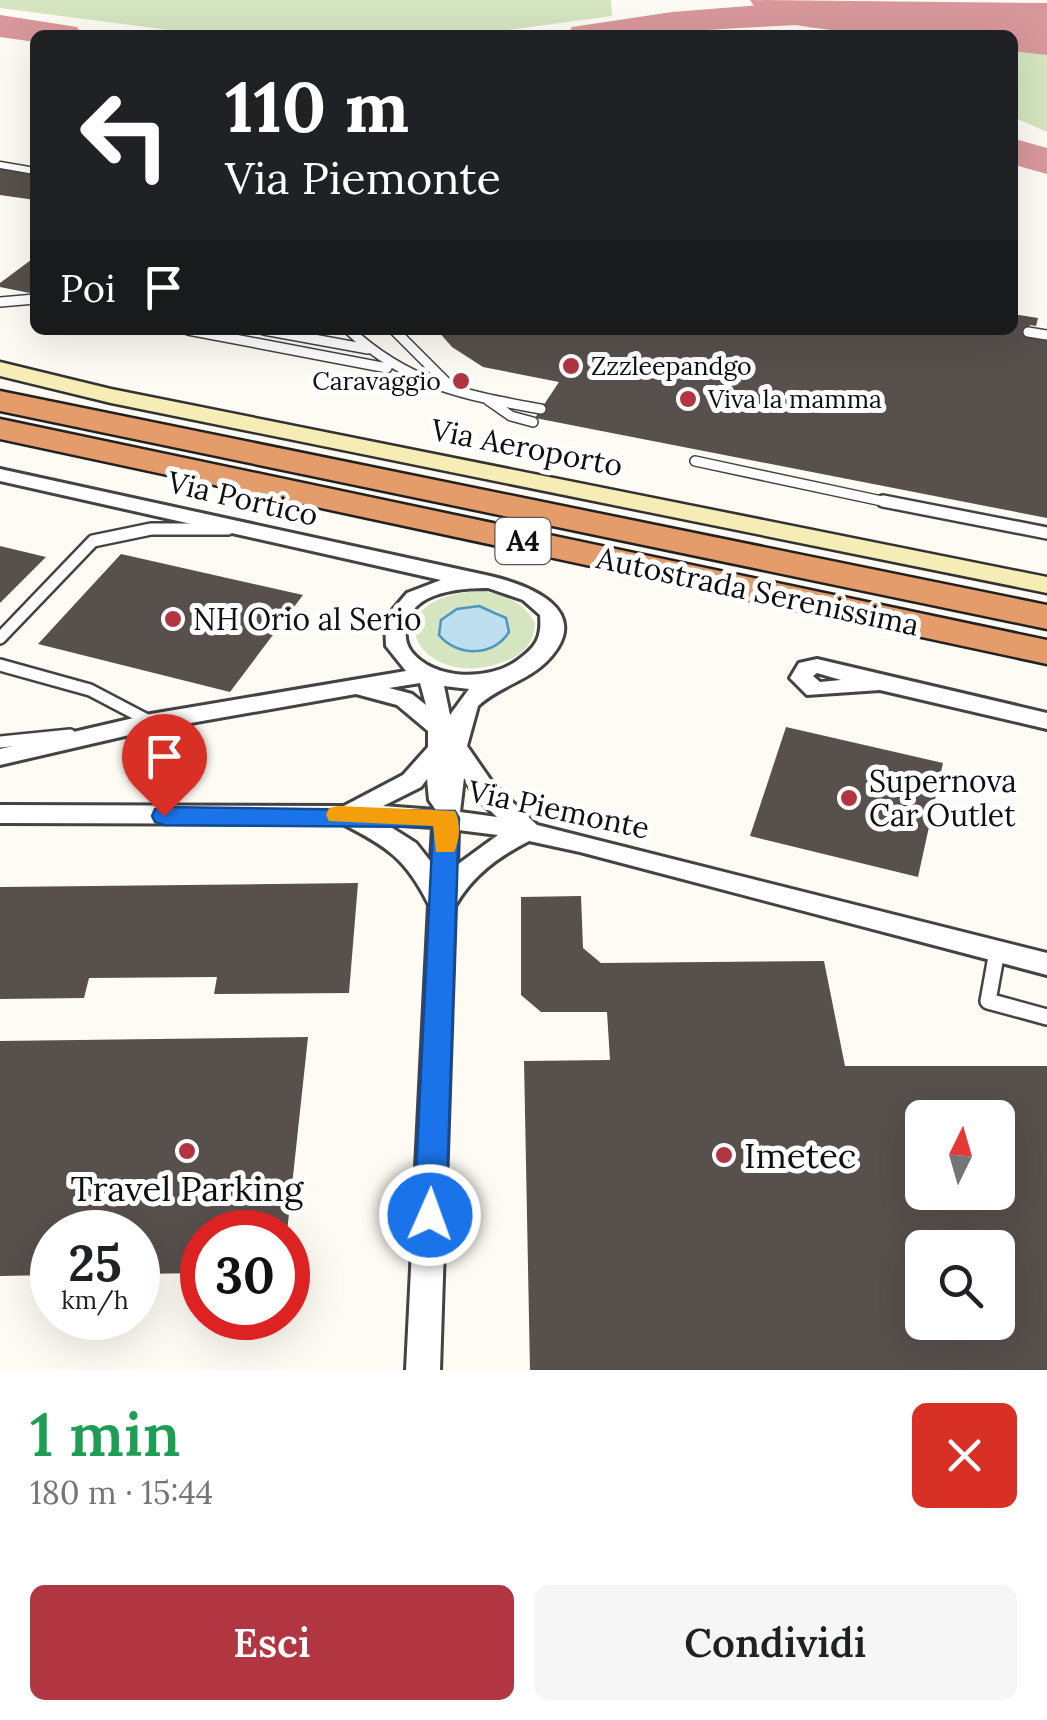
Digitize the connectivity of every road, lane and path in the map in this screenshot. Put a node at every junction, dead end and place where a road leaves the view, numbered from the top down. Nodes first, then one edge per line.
1 (0, 165) edge
2 (30, 169) edge
3 (30, 299) edge
4 (0, 302) edge
5 (1028, 332) dead end
6 (214, 335) edge
7 (299, 335) edge
8 (312, 335) edge
9 (331, 335) edge
10 (354, 335) edge
11 (399, 335) edge
12 (1047, 335) edge
13 (316, 340) junction
14 (338, 344) junction
15 (368, 349) junction
16 (0, 369) edge
17 (396, 370) junction
18 (470, 395) junction
19 (484, 398) junction
20 (0, 401) edge
21 (541, 409) dead end
22 (533, 422) dead end
23 (0, 430) edge
24 (695, 461) dead end
25 (0, 474) edge
26 (245, 529) junction
27 (1047, 533) edge
28 (474, 581) junction
29 (1046, 592) edge
30 (0, 638) edge
31 (1047, 652) edge
32 (0, 665) edge
33 (428, 674) junction
34 (506, 678) junction
35 (880, 684) dead end
36 (346, 689) junction
37 (1047, 721) edge
38 (151, 722) junction
39 (103, 733) junction
40 (0, 742) edge
41 (445, 743) junction
42 (0, 757) edge
43 (0, 814) edge
44 (345, 814) junction
45 (45, 816) junction
46 (446, 818) junction
47 (0, 828) edge
48 (528, 830) junction
49 (443, 906) junction
50 (997, 951) junction
51 (1047, 964) edge
52 (1047, 1016) edge
53 (424, 1370) edge

1 - 2 lane
3 - 4 lane
5 - 12 lane
6 - 17 lane
7 - 13 lane
8 - 13 lane
9 - 14 lane
10 - 15 lane
11 - 18 lane
13 - 14 lane
14 - 15 lane
15 - 17 lane
16 - 29 main road, Via Aeroporto
17 - 18 lane
18 - 19 lane
19 - 21 lane
19 - 22 lane
20 - 29 highway, Autostrada Serenissima / A4
23 - 31 highway, Autostrada Serenissima / A4
24 - 27 lane
25 - 26 street, Via Portico
26 - 28 street, Via Portico
26 - 30 lane
28 - 33 street
28 - 34 street
32 - 38 lane
33 - 34 street
33 - 36 street
33 - 41 street
34 - 41 street
35 - 37 street
36 - 38 street
36 - 41 street
38 - 39 street
39 - 40 lane
39 - 42 street
41 - 44 street
41 - 46 street
41 - 48 street
43 - 45 street, Via Piemonte
44 - 45 street, Via Piemonte
44 - 46 street, Via Piemonte
44 - 49 street
45 - 47 street, Via Piemonte
46 - 48 street, Via Piemonte
46 - 49 street
48 - 49 street
48 - 50 street, Via Piemonte
49 - 53 street
50 - 51 street, Via Piemonte
50 - 52 lane

